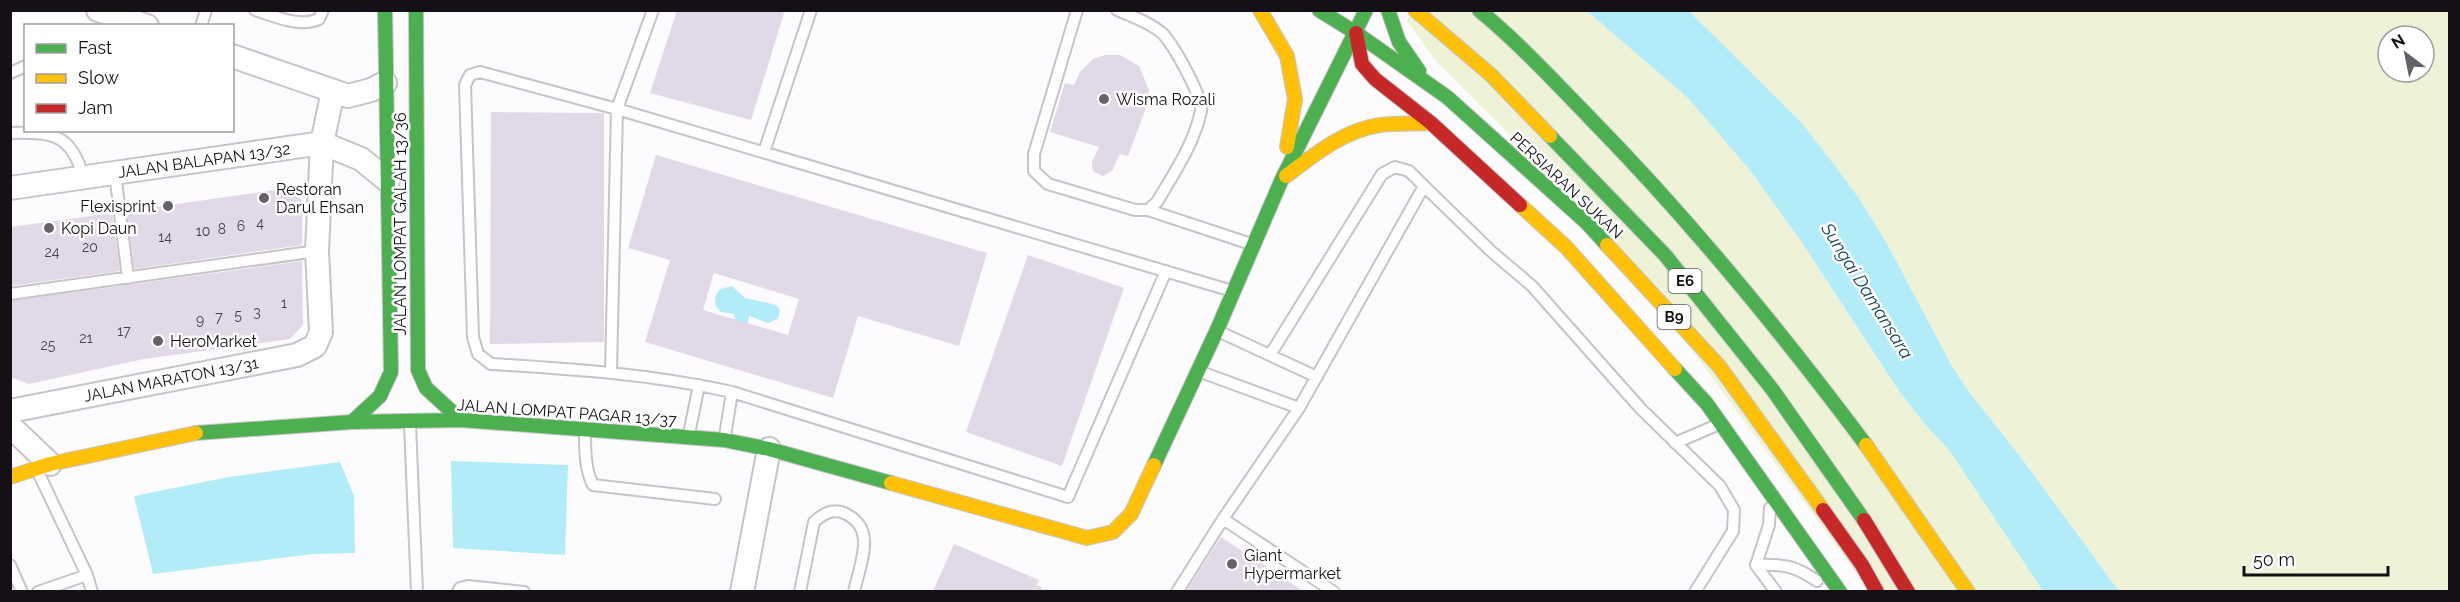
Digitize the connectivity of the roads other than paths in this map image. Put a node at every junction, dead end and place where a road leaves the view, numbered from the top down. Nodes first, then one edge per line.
1 (98, 10) edge
2 (255, 10) edge
3 (323, 10) edge
4 (385, 10) edge
5 (416, 10) edge
6 (653, 10) edge
7 (811, 10) edge
8 (1077, 10) edge
9 (1117, 10) edge
10 (1260, 10) edge
11 (1319, 10) edge
12 (1366, 10) edge
13 (1388, 10) edge
14 (1415, 10) edge
15 (1479, 10) edge
16 (132, 24) edge
17 (1356, 33) junction
18 (234, 57) edge
19 (24, 67) edge
20 (10, 73) edge
21 (385, 83) junction
22 (1427, 83) junction
23 (333, 92) junction
24 (617, 109) junction
25 (1431, 123) junction
26 (10, 133) edge
27 (322, 143) junction
28 (764, 152) junction
29 (116, 173) junction
30 (82, 177) junction
31 (1282, 179) junction
32 (388, 181) junction
33 (1424, 186) junction
34 (10, 188) edge
35 (1148, 210) junction
36 (1254, 245) junction
37 (317, 250) junction
38 (1167, 272) junction
39 (128, 278) junction
40 (1234, 291) junction
41 (10, 294) edge
42 (1217, 330) junction
43 (1270, 355) junction
44 (611, 371) junction
45 (1199, 371) junction
46 (1317, 377) junction
47 (699, 385) junction
48 (732, 392) junction
49 (1299, 408) junction
50 (10, 411) edge
51 (461, 420) junction
52 (410, 422) junction
53 (352, 423) junction
54 (1720, 424) junction
55 (10, 426) edge
56 (585, 429) junction
57 (689, 436) junction
58 (724, 440) junction
59 (1675, 443) junction
60 (769, 449) junction
61 (43, 466) junction
62 (10, 477) edge
63 (1764, 485) junction
64 (715, 499) dead end
65 (1223, 519) junction
66 (10, 565) edge
67 (1756, 565) junction
68 (87, 575) junction
69 (22, 591) edge
70 (38, 591) edge
71 (92, 591) edge
72 (417, 591) edge
73 (458, 591) edge
74 (524, 591) edge
75 (742, 591) edge
76 (800, 591) edge
77 (854, 591) edge
78 (1177, 591) edge
79 (1334, 591) edge
80 (1695, 591) edge
81 (1776, 591) edge
82 (1833, 591) edge
83 (1840, 591) edge
84 (1877, 591) edge
85 (1908, 591) edge
86 (1968, 591) edge

1 - 16 street
2 - 3 lane
4 - 21 main road, JALAN LOMPAT GALAH 13/36
5 - 51 main road, JALAN LOMPAT GALAH 13/36
6 - 24 lane
7 - 28 lane
8 - 35 lane
9 - 35 lane
10 - 31 main road
11 - 17 main road, PERSIARAN SUKAN / B9
12 - 17 main road
13 - 22 main road
14 - 85 main road, E6
15 - 86 main road, E6
17 - 22 main road, PERSIARAN SUKAN / B9
17 - 25 main road, B9
17 - 31 main road
18 - 23 street
19 - 20 lane
21 - 23 street
21 - 32 main road, JALAN LOMPAT GALAH 13/36
22 - 84 main road, PERSIARAN SUKAN / B9
23 - 27 street
24 - 28 lane
24 - 44 lane
24 - 44 lane
25 - 31 main road
25 - 54 main road, B9
26 - 30 lane
27 - 29 street, JALAN BALAPAN 13/32
27 - 32 street
27 - 37 street
28 - 38 lane
29 - 30 street, JALAN BALAPAN 13/32
29 - 39 lane
30 - 34 street, JALAN BALAPAN 13/32
31 - 36 main road
32 - 53 main road, JALAN LOMPAT GALAH 13/36
33 - 43 lane
33 - 46 lane
33 - 59 lane
35 - 36 lane
36 - 40 main road
37 - 39 lane
37 - 50 street, JALAN MARATON 13/31
38 - 40 lane
38 - 48 lane
39 - 41 lane
40 - 42 main road
42 - 43 lane
42 - 45 main road
43 - 46 lane
44 - 47 lane
45 - 49 lane
45 - 60 main road, JALAN LOMPAT PAGAR 13/37
46 - 49 lane
47 - 48 lane
47 - 57 lane
48 - 58 lane
49 - 65 lane
51 - 52 main road, JALAN LOMPAT PAGAR 13/37
51 - 56 main road, JALAN LOMPAT PAGAR 13/37
52 - 53 main road, JALAN LOMPAT PAGAR 13/37
52 - 72 lane
53 - 61 main road, JALAN LOMPAT PAGAR 13/37
54 - 59 lane
54 - 63 main road, B9
55 - 61 street
56 - 57 main road, JALAN LOMPAT PAGAR 13/37
56 - 64 lane
57 - 58 main road, JALAN LOMPAT PAGAR 13/37
58 - 60 main road, JALAN LOMPAT PAGAR 13/37
59 - 80 lane
60 - 75 street
61 - 62 main road, JALAN LOMPAT PAGAR 13/37
61 - 68 lane
63 - 67 lane
63 - 83 main road, B9
65 - 78 lane
65 - 79 lane
66 - 69 lane
67 - 81 lane
67 - 82 lane
68 - 70 lane
68 - 71 lane
73 - 74 lane
76 - 77 lane

